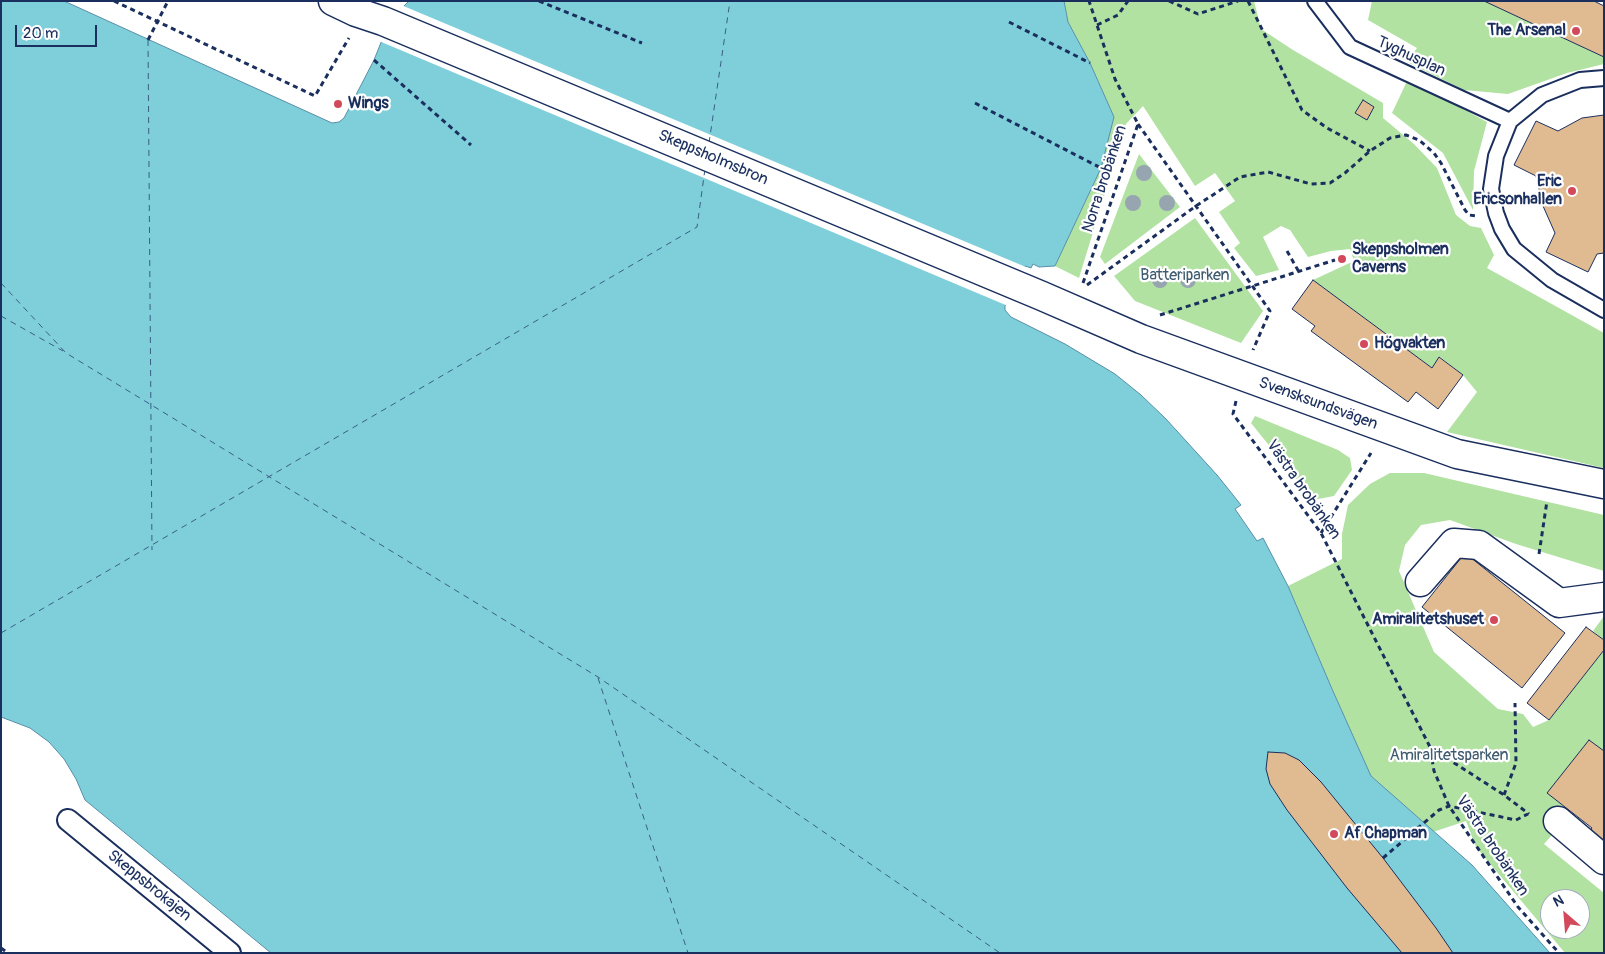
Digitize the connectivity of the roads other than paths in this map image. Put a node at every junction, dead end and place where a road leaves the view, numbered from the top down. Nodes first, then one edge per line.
1 (333, 1) edge
2 (1315, 1) edge
3 (366, 19) edge
4 (1604, 78) edge
5 (1510, 121) junction
6 (1042, 296) joint
7 (1604, 310) edge
8 (1604, 484) edge
9 (1420, 582) dead end
10 (1604, 597) edge
11 (68, 820) dead end
12 (1558, 821) road end
13 (1604, 860) edge
14 (230, 953) edge

1 - 3 street, Skeppsholmsbron
2 - 5 lane, Tyghusplan
3 - 6 street, Skeppsholmsbron
4 - 5 lane
5 - 7 lane
6 - 8 street, Svensksundsvägen
9 - 10 street
11 - 14 street, Skeppsbrokajen
12 - 13 street

